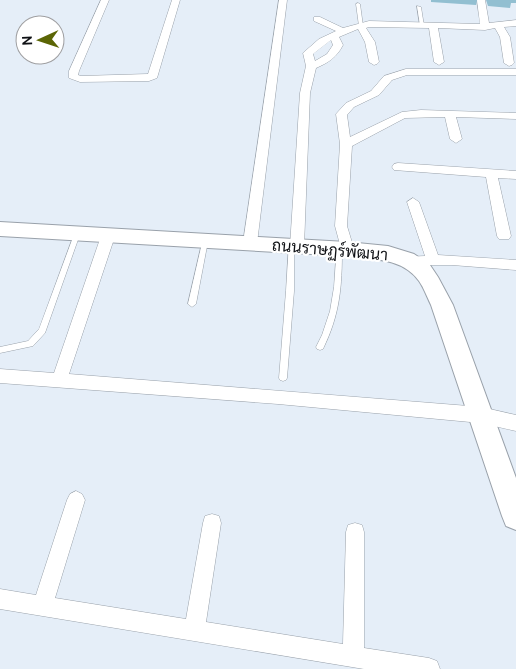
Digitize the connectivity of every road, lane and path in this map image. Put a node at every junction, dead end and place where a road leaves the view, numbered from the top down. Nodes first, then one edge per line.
1 (104, 0) edge
2 (176, 0) edge
3 (283, 0) edge
4 (481, 0) edge
5 (358, 4) dead end
6 (419, 7) dead end
7 (317, 19) dead end
8 (516, 23) edge
9 (427, 25) junction
10 (360, 26) junction
11 (499, 26) junction
12 (485, 27) junction
13 (343, 32) junction
14 (334, 37) junction
15 (374, 62) dead end
16 (439, 62) dead end
17 (509, 63) dead end
18 (311, 66) junction
19 (516, 72) edge
20 (450, 114) junction
21 (515, 119) edge
22 (456, 139) dead end
23 (346, 144) junction
24 (398, 167) dead end
25 (491, 174) junction
26 (516, 175) edge
27 (413, 202) dead end
28 (0, 229) edge
29 (77, 234) junction
30 (108, 236) junction
31 (504, 236) dead end
32 (205, 241) junction
33 (250, 243) junction
34 (294, 245) junction
35 (343, 248) junction
36 (421, 261) junction
37 (516, 265) edge
38 (192, 304) dead end
39 (320, 347) dead end
40 (0, 350) edge
41 (0, 376) edge
42 (283, 378) dead end
43 (59, 381) junction
44 (481, 415) junction
45 (516, 423) edge
46 (76, 500) dead end
47 (516, 516) edge
48 (212, 523) dead end
49 (355, 532) dead end
50 (0, 599) edge
51 (42, 606) junction
52 (194, 631) junction
53 (353, 656) junction
54 (429, 669) edge

1 - 2 street
3 - 33 street
4 - 12 street
5 - 10 lane
6 - 9 lane
7 - 13 street
8 - 11 street
9 - 10 street
9 - 12 street
9 - 16 street
10 - 13 street
10 - 15 street
11 - 12 street
11 - 17 street
13 - 14 street
14 - 18 street
14 - 18 street
18 - 34 street
19 - 23 street
20 - 21 street
20 - 22 street
20 - 23 street
23 - 35 street
24 - 25 street
25 - 26 street
25 - 31 street
27 - 36 street
28 - 29 street, ถนนราษฏร์พัฒนา
29 - 30 street, ถนนราษฏร์พัฒนา
29 - 40 lane
30 - 32 street, ถนนราษฏร์พัฒนา
30 - 43 street
32 - 33 street, ถนนราษฏร์พัฒนา
32 - 38 lane
33 - 34 street, ถนนราษฏร์พัฒนา
34 - 35 street, ถนนราษฏร์พัฒนา
34 - 42 lane
35 - 36 street, ถนนราษฏร์พัฒนา
35 - 39 lane
36 - 37 street
36 - 44 street, ถนนราษฏร์พัฒนา
41 - 43 street
43 - 44 street
44 - 45 street
44 - 47 street, ถนนราษฏร์พัฒนา
46 - 51 street
48 - 52 street
49 - 53 street
50 - 51 street
51 - 52 street
52 - 53 street
53 - 54 street

